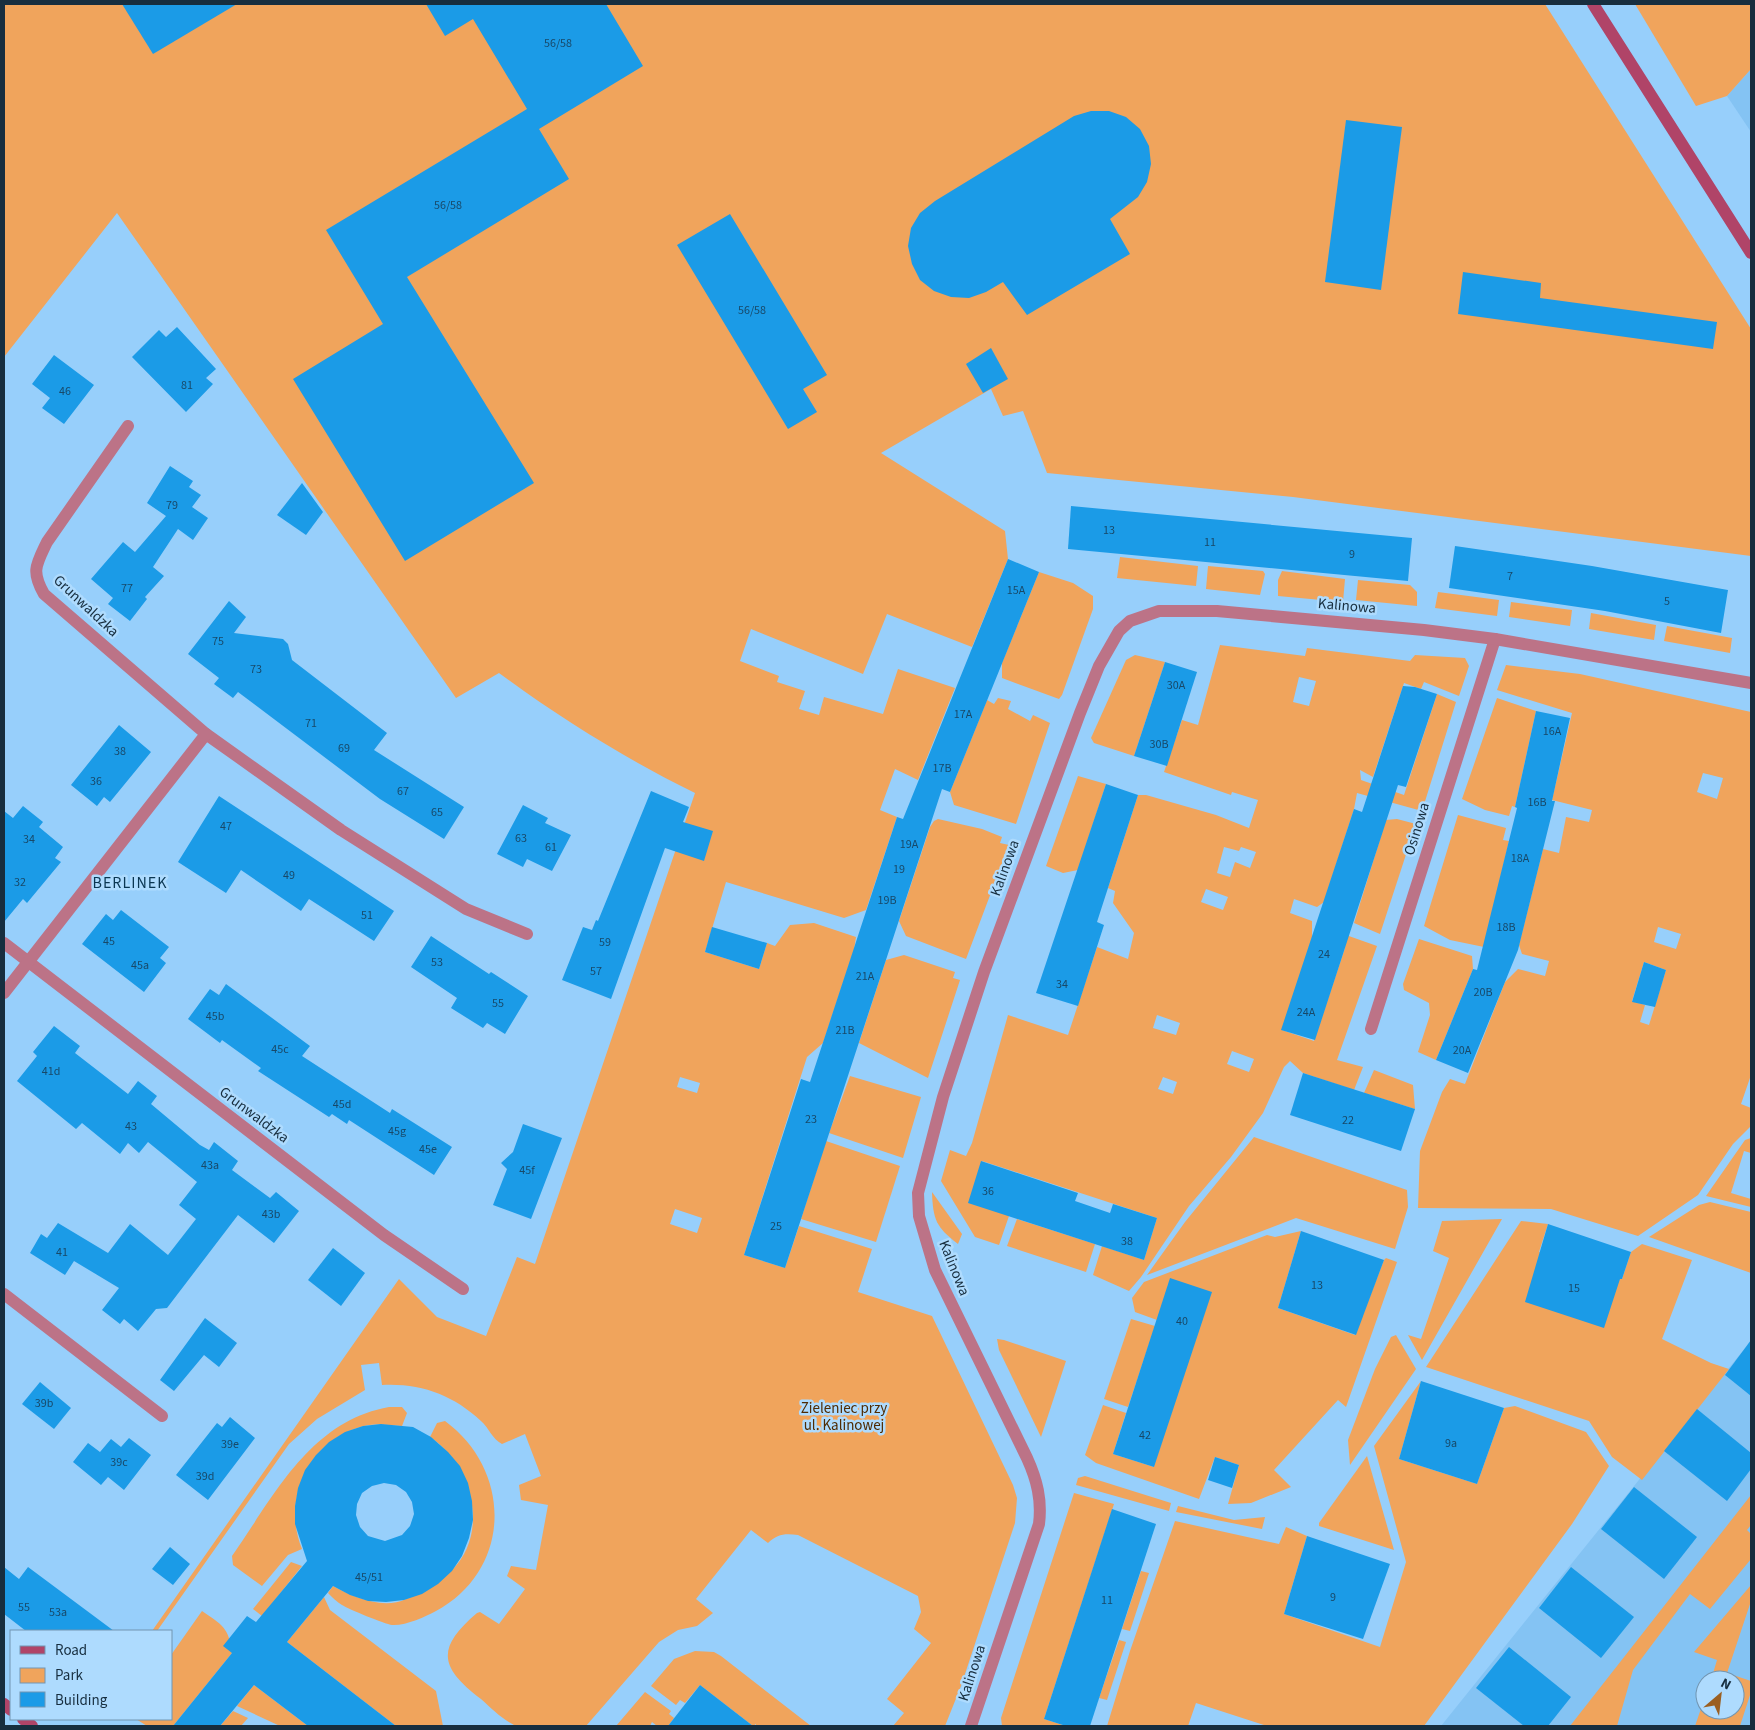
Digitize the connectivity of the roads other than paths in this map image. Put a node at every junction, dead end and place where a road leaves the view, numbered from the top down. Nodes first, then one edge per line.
1 (1593, 4) edge
2 (1751, 252) edge
3 (128, 426) dead end
4 (1495, 639) junction
5 (1751, 683) edge
6 (206, 734) junction
7 (527, 934) dead end
8 (4, 943) edge
9 (27, 962) junction
10 (4, 993) edge
11 (1371, 1029) dead end
12 (463, 1289) dead end
13 (4, 1294) edge
14 (162, 1416) dead end
15 (971, 1726) edge

1 - 2 street
3 - 6 street, Grunwaldzka
4 - 5 street, Kalinowa
4 - 11 street, Osinowa
4 - 15 street, Kalinowa
6 - 7 street, Grunwaldzka
6 - 9 street
8 - 9 street, Grunwaldzka
9 - 10 street
9 - 12 street, Grunwaldzka
13 - 14 street

